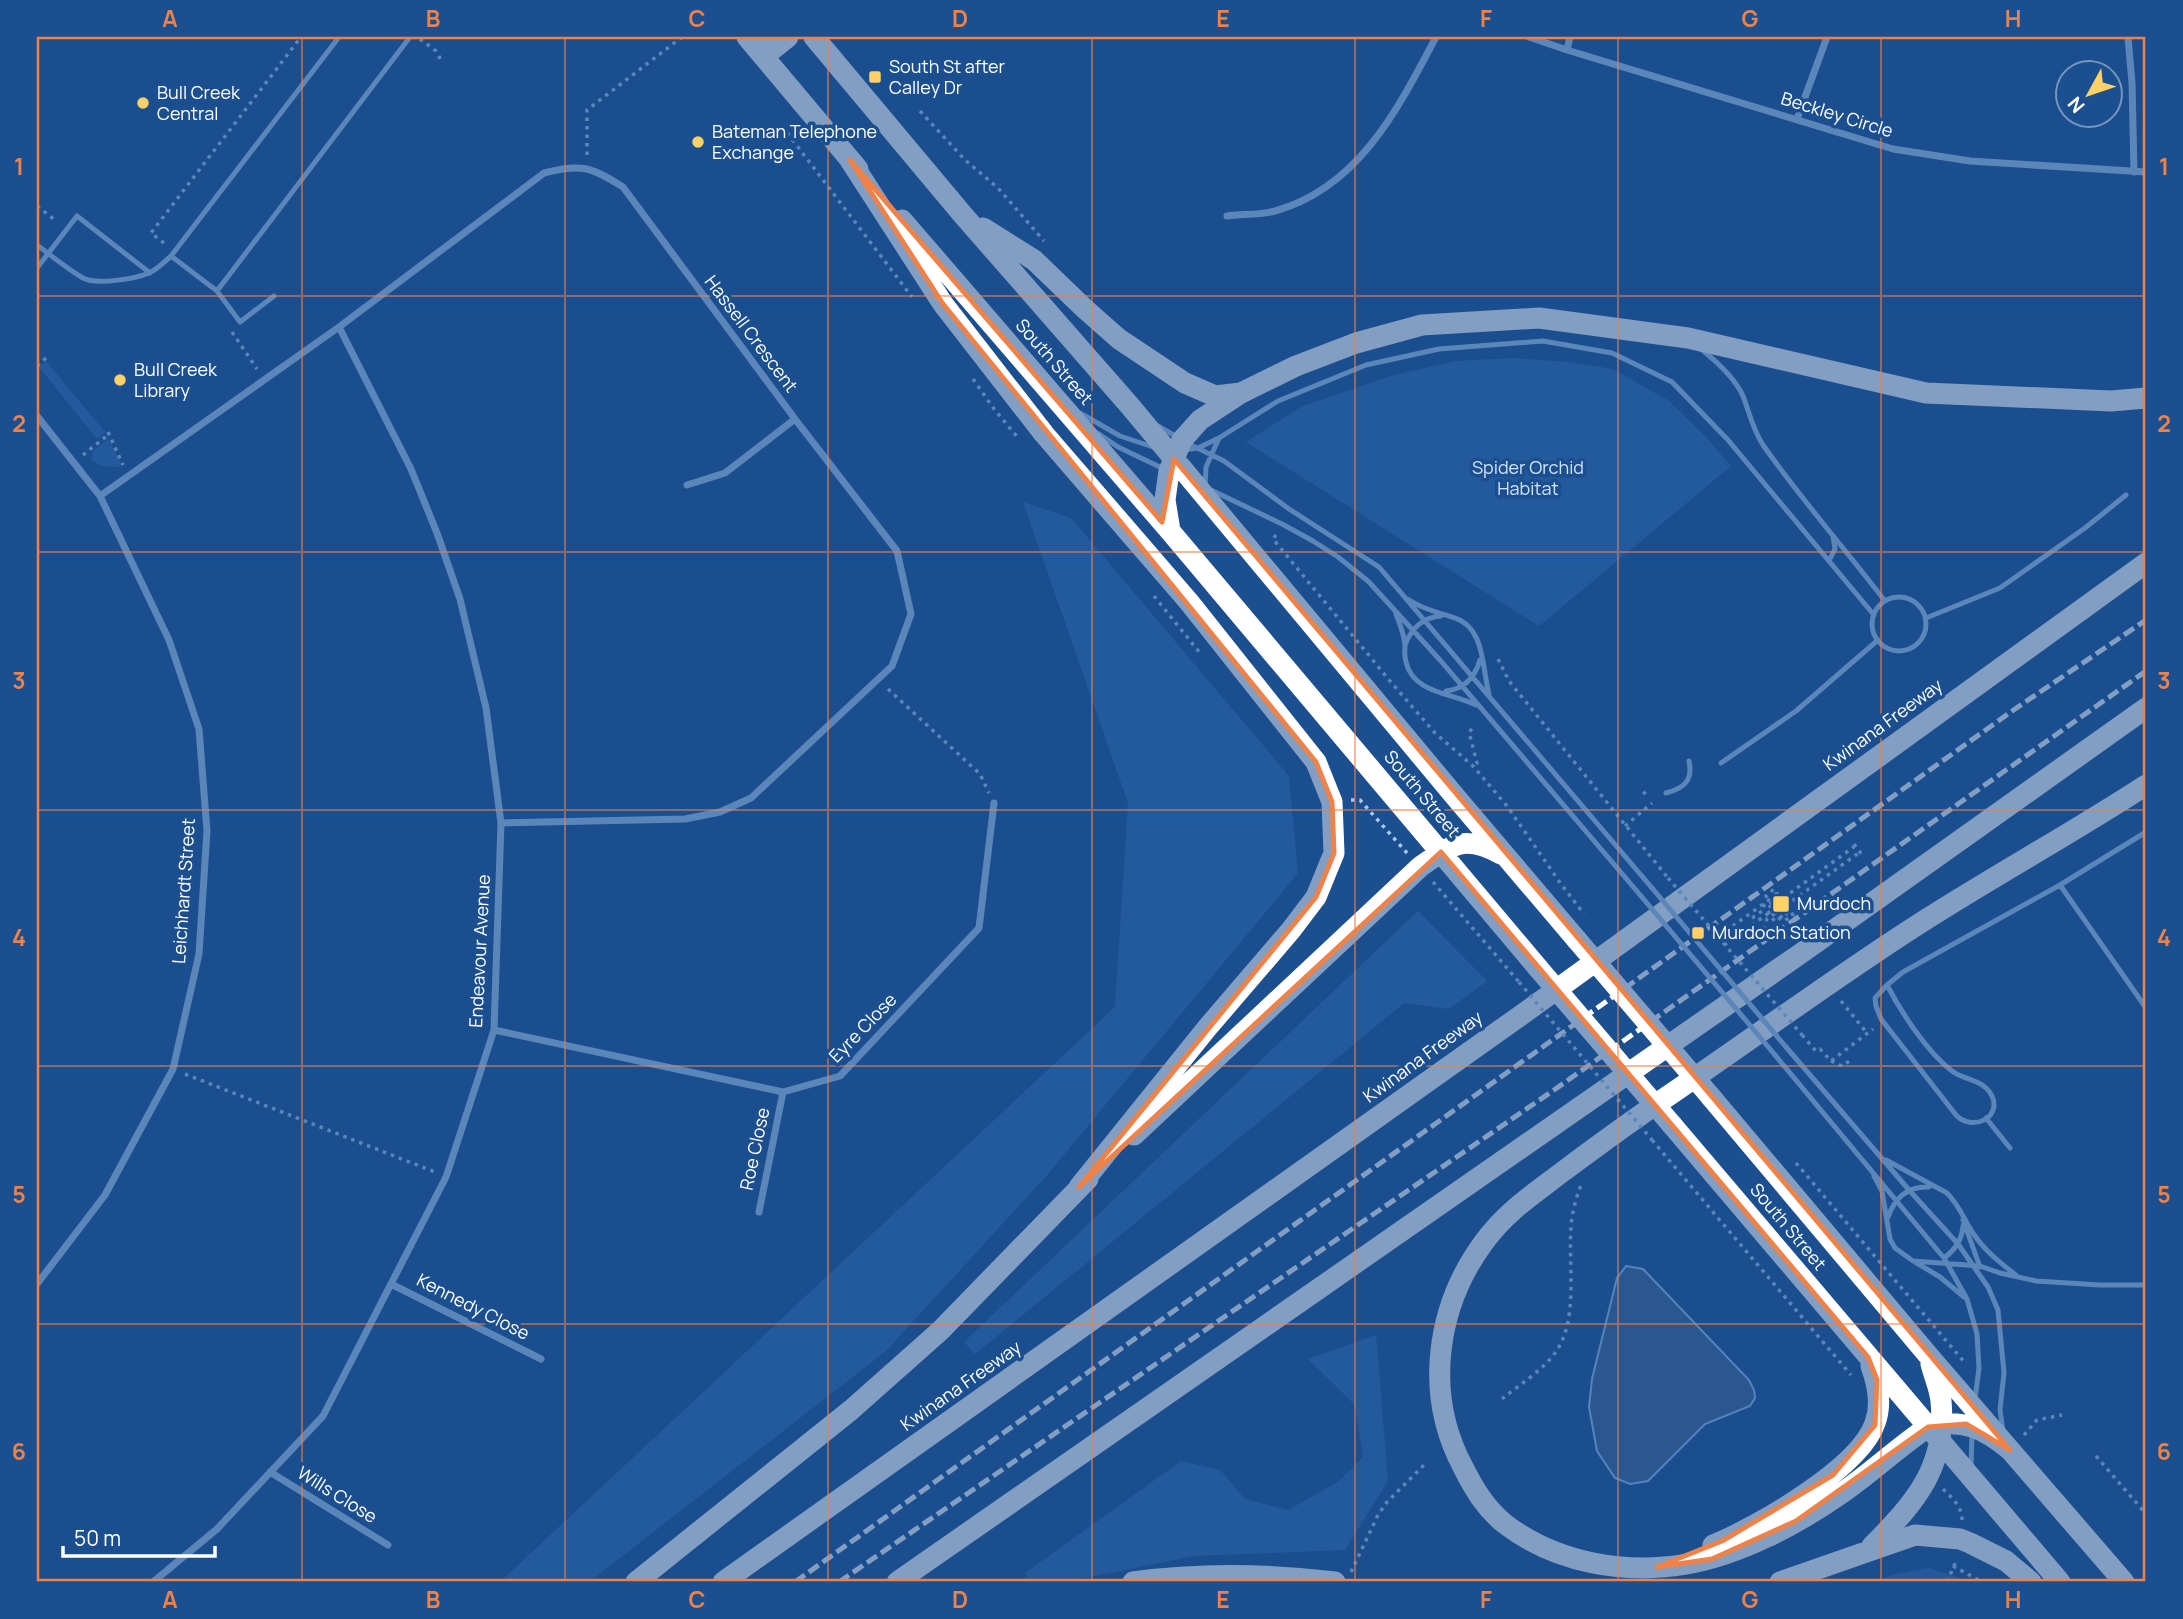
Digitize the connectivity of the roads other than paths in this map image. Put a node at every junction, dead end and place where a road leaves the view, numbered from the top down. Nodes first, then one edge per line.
1 (339, 37) edge
2 (410, 37) edge
3 (788, 37) edge
4 (814, 37) edge
5 (1436, 37) edge
6 (1529, 37) edge
7 (1570, 37) edge
8 (1827, 37) edge
9 (2128, 37) edge
10 (752, 42) edge
11 (1567, 50) junction
12 (1797, 119) junction
13 (850, 160) junction
14 (2134, 172) junction
15 (2146, 172) edge
16 (964, 215) junction
17 (1227, 216) dead end
18 (37, 245) edge
19 (48, 253) junction
20 (171, 256) junction
21 (37, 268) edge
22 (150, 273) junction
23 (217, 291) junction
24 (274, 296) dead end
25 (339, 327) junction
26 (1688, 338) junction
27 (1241, 393) junction
28 (1051, 394) junction
29 (2146, 398) edge
30 (37, 416) edge
31 (795, 419) junction
32 (1219, 438) junction
33 (1178, 453) junction
34 (1211, 455) junction
35 (687, 485) dead end
36 (1202, 490) junction
37 (2126, 495) dead end
38 (100, 496) junction
39 (1170, 531) junction
40 (1832, 533) junction
41 (1829, 561) junction
42 (2146, 563) edge
43 (1404, 596) junction
44 (1885, 601) junction
45 (1393, 608) junction
46 (1874, 615) junction
47 (1444, 616) junction
48 (1926, 618) junction
49 (1424, 620) junction
50 (1413, 630) junction
51 (1878, 640) junction
52 (1405, 646) junction
53 (1480, 650) junction
54 (1472, 677) junction
55 (1462, 687) junction
56 (1441, 692) junction
57 (1490, 697) junction
58 (1479, 706) junction
59 (2146, 708) edge
60 (1689, 761) dead end
61 (1721, 763) dead end
62 (2146, 785) edge
63 (1666, 793) dead end
64 (994, 803) road end
65 (501, 823) junction
66 (2146, 832) edge
67 (1441, 852) junction
68 (1507, 857) junction
69 (2060, 885) junction
70 (1887, 985) junction
71 (2146, 1008) edge
72 (494, 1030) junction
73 (783, 1092) junction
74 (1986, 1118) junction
75 (2010, 1148) dead end
76 (1880, 1157) junction
77 (1870, 1167) junction
78 (1079, 1187) junction
79 (1938, 1189) junction
80 (1909, 1190) junction
81 (1897, 1199) junction
82 (1961, 1210) junction
83 (759, 1212) dead end
84 (1888, 1217) junction
85 (1963, 1221) junction
86 (1958, 1244) junction
87 (1946, 1260) junction
88 (1913, 1261) junction
89 (1978, 1266) junction
90 (2019, 1278) junction
91 (391, 1283) junction
92 (37, 1284) edge
93 (2146, 1285) edge
94 (1967, 1299) junction
95 (1928, 1355) junction
96 (1868, 1357) junction
97 (541, 1359) dead end
98 (1973, 1417) junction
99 (1936, 1431) junction
100 (2010, 1450) junction
101 (270, 1472) junction
102 (1978, 1486) junction
103 (388, 1545) dead end
104 (1868, 1550) junction
105 (1657, 1567) junction
106 (1342, 1578) edge
107 (153, 1582) edge
108 (636, 1582) edge
109 (723, 1582) edge
110 (897, 1582) edge
111 (1133, 1582) edge
112 (1780, 1582) edge
113 (2031, 1582) edge
114 (2060, 1582) edge
115 (2124, 1582) edge

1 - 20 lane
2 - 23 lane
3 - 10 highway
4 - 16 highway, South Street
5 - 17 street
6 - 11 street, Beckley Circle
7 - 11 street
8 - 12 street
9 - 14 street
10 - 13 highway, South Street
11 - 12 street, Beckley Circle
12 - 14 street, Beckley Circle
13 - 28 highway, South Street
13 - 78 highway
14 - 15 street, Beckley Circle
16 - 27 highway
16 - 33 highway, South Street
18 - 19 lane
19 - 21 lane
19 - 22 lane
19 - 22 lane
20 - 22 lane
20 - 23 lane
23 - 24 lane
25 - 31 street, Hassell Crescent
25 - 38 street
25 - 65 street, Endeavour Avenue
26 - 27 highway
26 - 29 highway
26 - 40 lane
27 - 33 highway
28 - 33 lane
28 - 33 lane
28 - 39 highway, South Street
30 - 38 street, Leichhardt Street
31 - 35 street
31 - 65 street, Hassell Crescent
32 - 33 lane
32 - 34 lane
32 - 41 lane
33 - 34 lane
33 - 36 highway, South Street
33 - 39 highway
34 - 36 lane
34 - 43 lane
36 - 45 lane
36 - 68 highway, South Street
37 - 48 lane
38 - 92 street, Leichhardt Street
39 - 67 highway, South Street
40 - 41 lane
40 - 44 lane
41 - 46 lane
42 - 109 highway, Kwinana Freeway
43 - 47 lane
43 - 49 lane
44 - 46 lane
44 - 48 lane
45 - 50 lane
45 - 52 lane
46 - 51 lane
47 - 49 lane
47 - 53 lane
48 - 51 lane
49 - 50 lane
49 - 54 lane
50 - 52 lane
50 - 55 lane
51 - 61 lane
52 - 56 lane
53 - 54 lane
53 - 57 lane
54 - 55 lane
54 - 57 lane
55 - 56 lane
55 - 58 lane
56 - 58 lane
57 - 76 lane, bridge
58 - 77 lane, bridge
59 - 110 highway
60 - 63 lane
62 - 105 highway
64 - 73 street, Eyre Close
65 - 72 street, Endeavour Avenue
66 - 69 lane
67 - 68 highway
67 - 78 highway
67 - 96 highway, South Street, bridge
68 - 95 highway, South Street, bridge
69 - 70 lane
69 - 71 lane
70 - 74 lane
70 - 74 lane
72 - 73 street, Eyre Close
72 - 91 street, Endeavour Avenue
73 - 83 street, Roe Close
74 - 75 lane
76 - 79 lane
76 - 80 lane
77 - 81 lane
77 - 84 lane
78 - 108 highway
79 - 80 lane
79 - 82 lane
80 - 81 lane
80 - 86 lane
81 - 84 lane
81 - 87 lane
82 - 85 lane
82 - 90 lane
84 - 88 lane
85 - 86 lane
85 - 89 lane
86 - 87 lane
86 - 89 lane
87 - 88 lane
87 - 89 lane
87 - 94 lane
88 - 94 lane
89 - 90 lane
89 - 100 lane
90 - 93 lane
91 - 97 street, Kennedy Close
91 - 101 street, Endeavour Avenue
94 - 98 lane
95 - 98 highway, South Street
95 - 99 highway
96 - 99 highway, South Street
96 - 105 highway
98 - 99 highway
98 - 100 highway, South Street
98 - 102 lane
99 - 102 highway, South Street
99 - 104 highway
99 - 105 highway
100 - 115 highway, South Street
101 - 103 street, Wills Close
101 - 107 street, Endeavour Avenue
102 - 114 highway, South Street
104 - 112 highway
104 - 113 highway
106 - 111 highway

